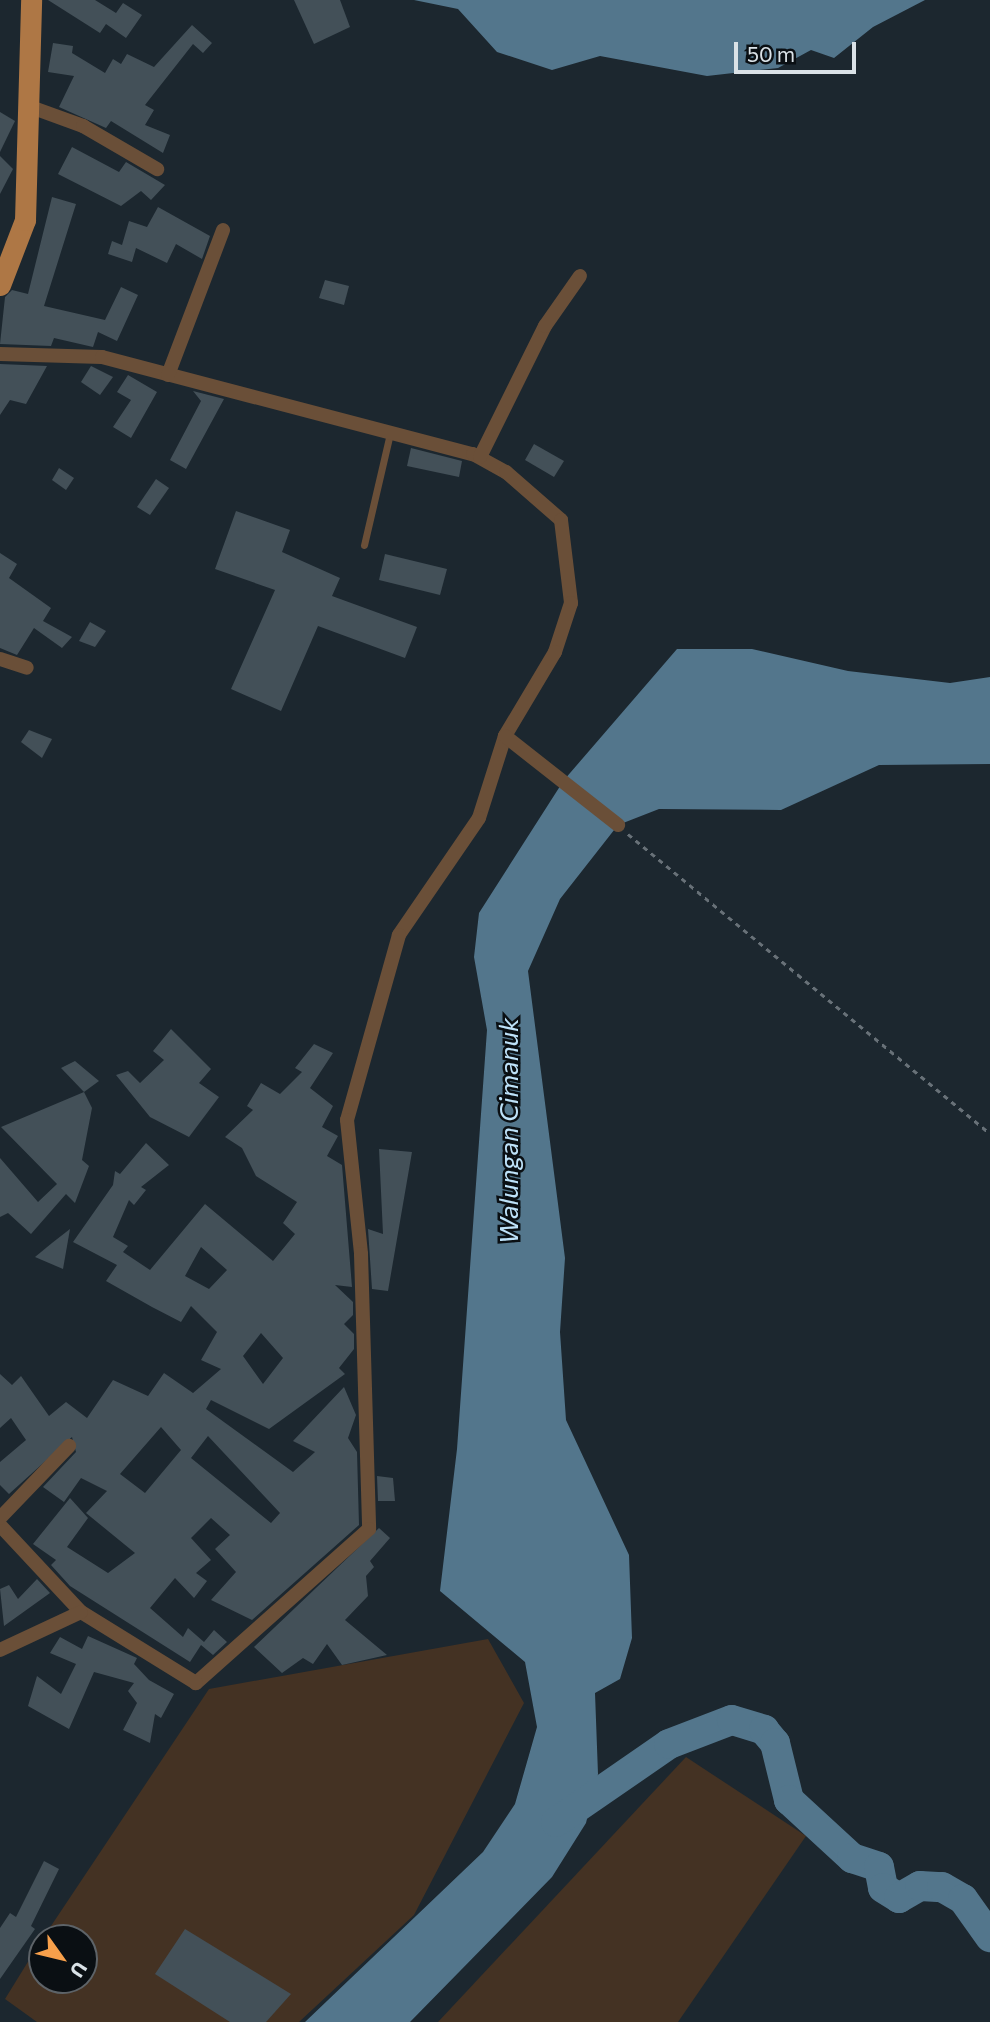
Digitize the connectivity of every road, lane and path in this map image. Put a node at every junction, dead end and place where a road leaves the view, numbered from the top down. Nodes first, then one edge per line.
1 (31, 0) edge
2 (28, 106) junction
3 (157, 169) dead end
4 (223, 230) dead end
5 (580, 276) dead end
6 (0, 285) edge
7 (0, 354) edge
8 (168, 375) junction
9 (390, 432) junction
10 (480, 457) junction
11 (364, 545) dead end
12 (0, 659) edge
13 (27, 668) dead end
14 (505, 736) junction
15 (618, 825) joint
16 (990, 1133) edge
17 (69, 1446) dead end
18 (0, 1518) edge
19 (0, 1525) edge
20 (81, 1612) junction
21 (0, 1650) edge

1 - 2 main road
2 - 3 street
2 - 6 main road
4 - 8 street
5 - 10 street
7 - 8 street
8 - 9 street
9 - 10 street
9 - 11 lane
10 - 14 street
12 - 13 street
14 - 15 street
14 - 20 street
15 - 16 path
17 - 18 street
19 - 20 street
20 - 21 street

